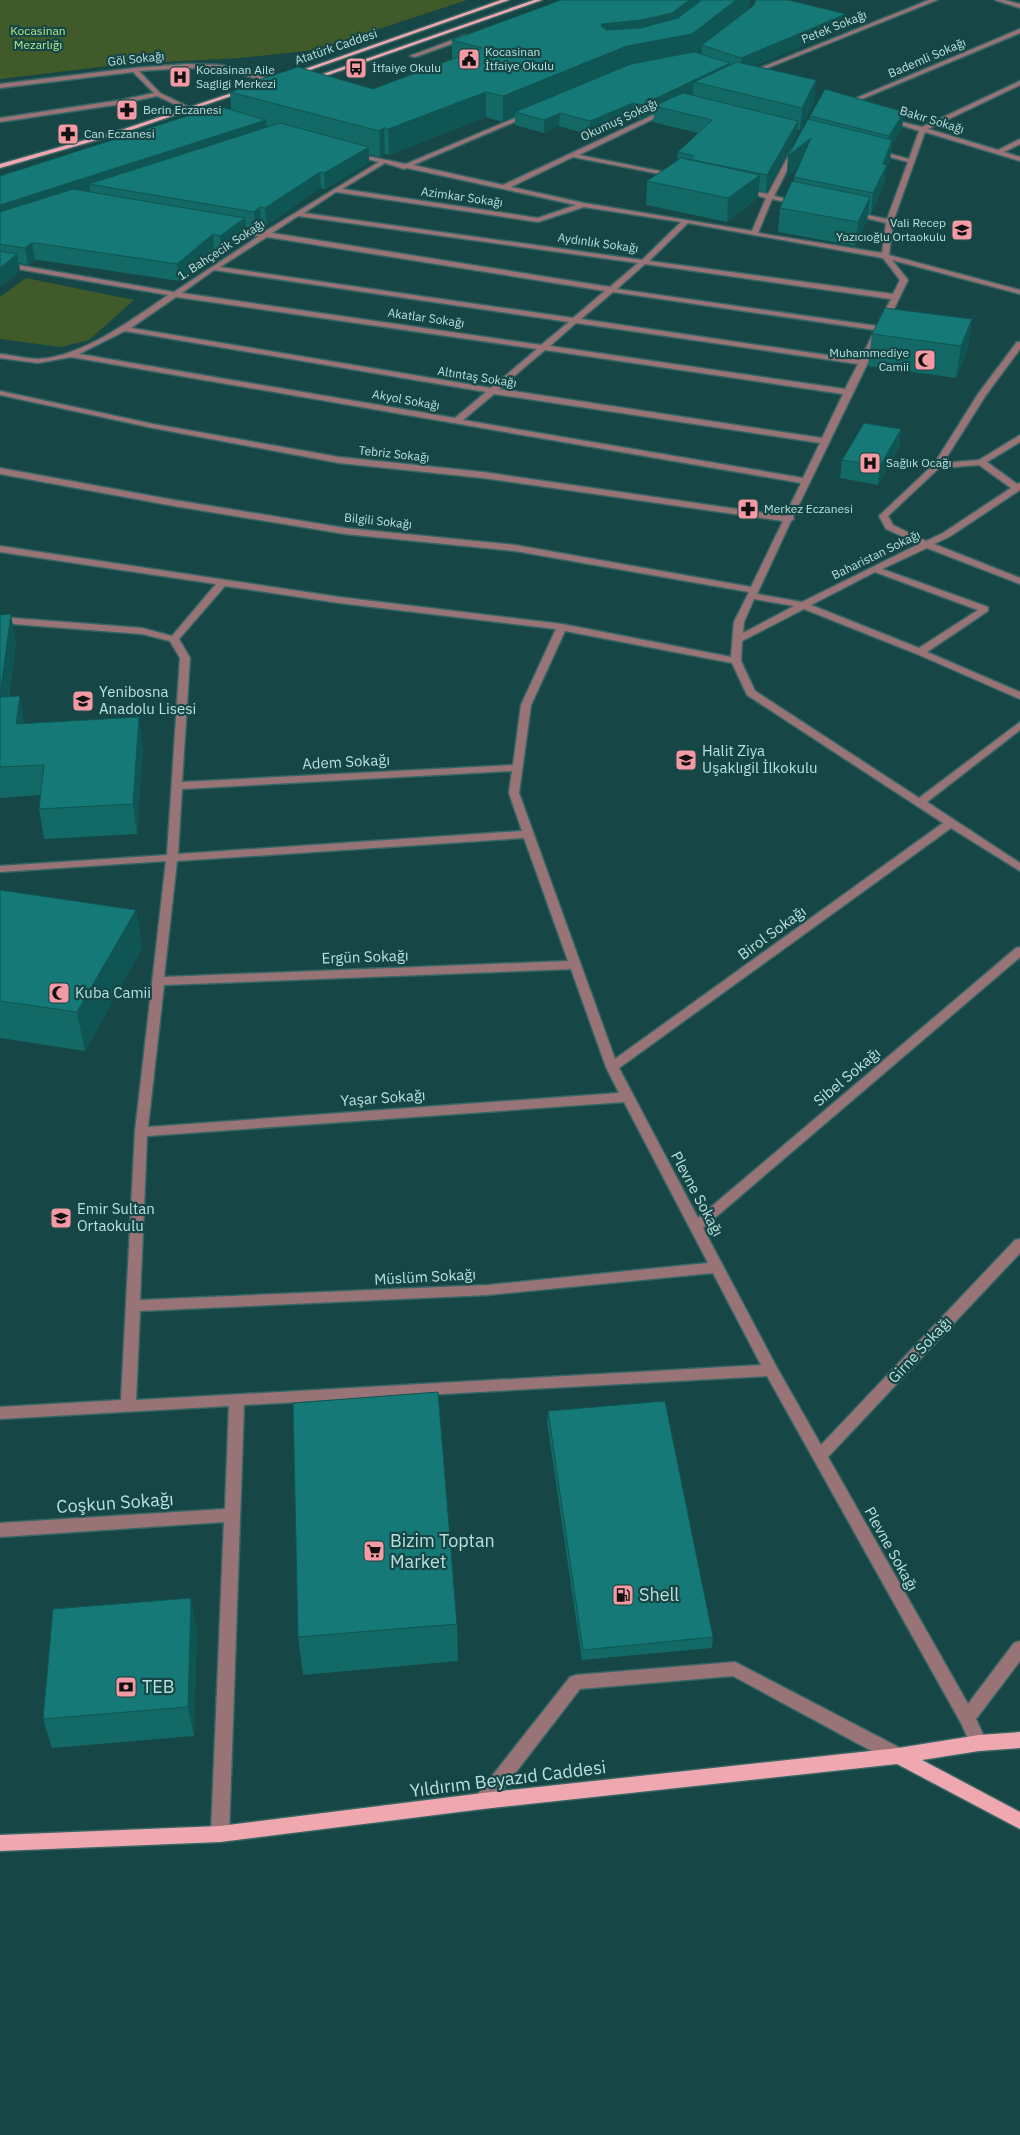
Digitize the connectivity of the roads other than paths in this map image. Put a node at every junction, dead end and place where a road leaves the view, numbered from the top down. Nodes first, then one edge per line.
1 (506, 0) edge
2 (539, 0) edge
3 (934, 0) edge
4 (998, 0) edge
5 (1020, 6) edge
6 (1020, 31) edge
7 (469, 36) edge
8 (413, 56) dead end
9 (134, 70) junction
10 (752, 78) edge
11 (273, 81) junction
12 (303, 82) edge
13 (1020, 82) edge
14 (0, 86) edge
15 (158, 94) junction
16 (836, 103) edge
17 (843, 105) junction
18 (672, 108) edge
19 (852, 108) edge
20 (189, 109) junction
21 (538, 110) edge
22 (878, 116) edge
23 (0, 120) edge
24 (923, 129) junction
25 (1020, 141) edge
26 (799, 142) edge
27 (866, 150) edge
28 (345, 152) edge
29 (999, 152) junction
30 (571, 155) junction
31 (1020, 159) edge
32 (911, 161) junction
33 (383, 162) junction
34 (0, 166) edge
35 (404, 166) junction
36 (685, 179) edge
37 (505, 187) junction
38 (732, 189) edge
39 (334, 190) junction
40 (770, 196) junction
41 (807, 204) edge
42 (584, 205) junction
43 (844, 212) edge
44 (296, 214) junction
45 (686, 221) junction
46 (890, 222) junction
47 (227, 228) edge
48 (754, 234) junction
49 (265, 235) junction
50 (885, 256) junction
51 (645, 261) junction
52 (0, 264) edge
53 (213, 268) junction
54 (612, 290) junction
55 (1020, 292) edge
56 (174, 294) junction
57 (896, 297) junction
58 (576, 321) junction
59 (124, 329) junction
60 (880, 329) junction
61 (1020, 344) edge
62 (544, 347) junction
63 (71, 355) junction
64 (0, 356) edge
65 (864, 363) junction
66 (493, 391) junction
67 (848, 392) junction
68 (0, 393) edge
69 (457, 421) junction
70 (1020, 438) edge
71 (826, 441) junction
72 (981, 462) junction
73 (937, 466) junction
74 (0, 471) edge
75 (807, 481) junction
76 (1018, 487) edge
77 (790, 519) junction
78 (926, 544) junction
79 (0, 549) edge
80 (874, 568) junction
81 (1020, 581) edge
82 (222, 583) junction
83 (753, 593) junction
84 (803, 606) junction
85 (0, 620) edge
86 (562, 627) junction
87 (174, 639) junction
88 (738, 639) junction
89 (920, 652) junction
90 (736, 661) junction
91 (1020, 696) edge
92 (1020, 725) edge
93 (518, 768) junction
94 (176, 786) junction
95 (920, 803) junction
96 (950, 823) junction
97 (528, 834) junction
98 (172, 857) junction
99 (1020, 868) edge
100 (0, 869) edge
101 (1020, 951) edge
102 (575, 965) junction
103 (157, 981) junction
104 (612, 1067) junction
105 (628, 1097) junction
106 (140, 1132) junction
107 (696, 1227) junction
108 (1020, 1244) edge
109 (717, 1267) junction
110 (133, 1306) junction
111 (771, 1370) junction
112 (237, 1399) junction
113 (128, 1405) junction
114 (0, 1413) edge
115 (820, 1456) junction
116 (232, 1515) junction
117 (0, 1530) edge
118 (1020, 1648) edge
119 (967, 1718) junction
120 (1020, 1740) edge
121 (979, 1743) junction
122 (898, 1756) junction
123 (483, 1801) junction
124 (1020, 1821) edge
125 (220, 1834) junction
126 (0, 1843) edge

1 - 11 main road, Atatürk Caddesi
2 - 12 main road
3 - 10 street, Petek Sokağı
4 - 5 street
6 - 17 street, Bademli Sokağı
7 - 8 street
9 - 11 street, Göl Sokağı
9 - 14 street, Göl Sokağı
9 - 15 street
11 - 20 main road, Atatürk Caddesi
13 - 24 street
15 - 20 street
15 - 23 street
16 - 17 street
17 - 19 street
18 - 30 street, Okumuş Sokağı
20 - 34 main road, Atatürk Caddesi
21 - 35 street
22 - 24 street, Bakır Sokağı
24 - 29 street, Bakır Sokağı
24 - 32 street
25 - 29 street
26 - 40 street
27 - 32 street
28 - 33 street
29 - 31 street, Bakır Sokağı
30 - 36 street
30 - 37 street, Okumuş Sokağı
32 - 46 street
33 - 35 street
33 - 39 street, 1. Bahçecik Sokağı
35 - 37 street
37 - 42 street
38 - 40 street
39 - 42 street, Azimkar Sokağı
39 - 44 street, 1. Bahçecik Sokağı
40 - 41 street
40 - 48 street
42 - 45 street
43 - 46 street
44 - 49 street, 1. Bahçecik Sokağı
44 - 51 street, Aydınlık Sokağı
45 - 48 street
45 - 51 street
46 - 50 street
47 - 49 street
48 - 50 street
49 - 53 street, 1. Bahçecik Sokağı
49 - 54 street
50 - 55 street
50 - 57 street
51 - 54 street
51 - 57 street, Aydınlık Sokağı
52 - 56 street, Akatlar Sokağı
53 - 56 street, 1. Bahçecik Sokağı
53 - 58 street
54 - 58 street
54 - 60 street
56 - 59 street, 1. Bahçecik Sokağı
56 - 62 street, Akatlar Sokağı
57 - 60 street
58 - 62 street
58 - 65 street
59 - 63 street, 1. Bahçecik Sokağı
59 - 66 street, Altıntaş Sokağı
60 - 65 street
61 - 73 street
62 - 66 street
62 - 67 street, Akatlar Sokağı
63 - 64 street, Akyol Sokağı
63 - 69 street, Akyol Sokağı
65 - 67 street
66 - 69 street
66 - 71 street, Altıntaş Sokağı
67 - 71 street
68 - 77 street, Tebriz Sokağı
69 - 75 street, Akyol Sokağı
70 - 72 street
71 - 75 street
72 - 73 street
72 - 76 street
73 - 78 street
74 - 83 street, Bilgili Sokağı
75 - 77 street
76 - 78 street, Baharistan Sokağı
77 - 83 street
78 - 80 street, Baharistan Sokağı
78 - 81 street
79 - 82 street
80 - 84 street, Baharistan Sokağı
80 - 89 street
82 - 86 street
82 - 87 street
83 - 84 street, Bilgili Sokağı
83 - 88 street
84 - 88 street, Baharistan Sokağı
84 - 89 street, Bilgili Sokağı
85 - 87 street
86 - 90 street
86 - 93 street, Plevne Sokağı
87 - 94 street
88 - 90 street
89 - 91 street, Bilgili Sokağı
90 - 95 street
92 - 95 street
93 - 94 street, Adem Sokağı
93 - 97 street, Plevne Sokağı
94 - 98 street
95 - 96 street
96 - 99 street
96 - 104 street, Birol Sokağı
97 - 98 street
97 - 102 street, Plevne Sokağı
98 - 100 street
98 - 103 street
101 - 107 street, Sibel Sokağı
102 - 103 street, Ergün Sokağı
102 - 104 street, Plevne Sokağı
103 - 106 street
104 - 105 street, Plevne Sokağı
105 - 106 street, Yaşar Sokağı
105 - 107 street, Plevne Sokağı
106 - 110 street
107 - 109 street, Plevne Sokağı
108 - 115 street, Girne Sokağı
109 - 110 street, Müslüm Sokağı
109 - 111 street, Plevne Sokağı
110 - 113 street
111 - 112 street
111 - 115 street, Plevne Sokağı
112 - 113 street
112 - 116 street
113 - 114 street
115 - 119 street, Plevne Sokağı
116 - 117 street, Coşkun Sokağı
116 - 125 street
118 - 119 street
119 - 121 street, Plevne Sokağı
120 - 121 main road, Yıldırım Beyazıd Caddesi
121 - 122 main road, Yıldırım Beyazıd Caddesi
122 - 123 main road, Yıldırım Beyazıd Caddesi
122 - 123 street
122 - 124 main road
123 - 125 main road, Yıldırım Beyazıd Caddesi
125 - 126 main road, Yıldırım Beyazıd Caddesi

